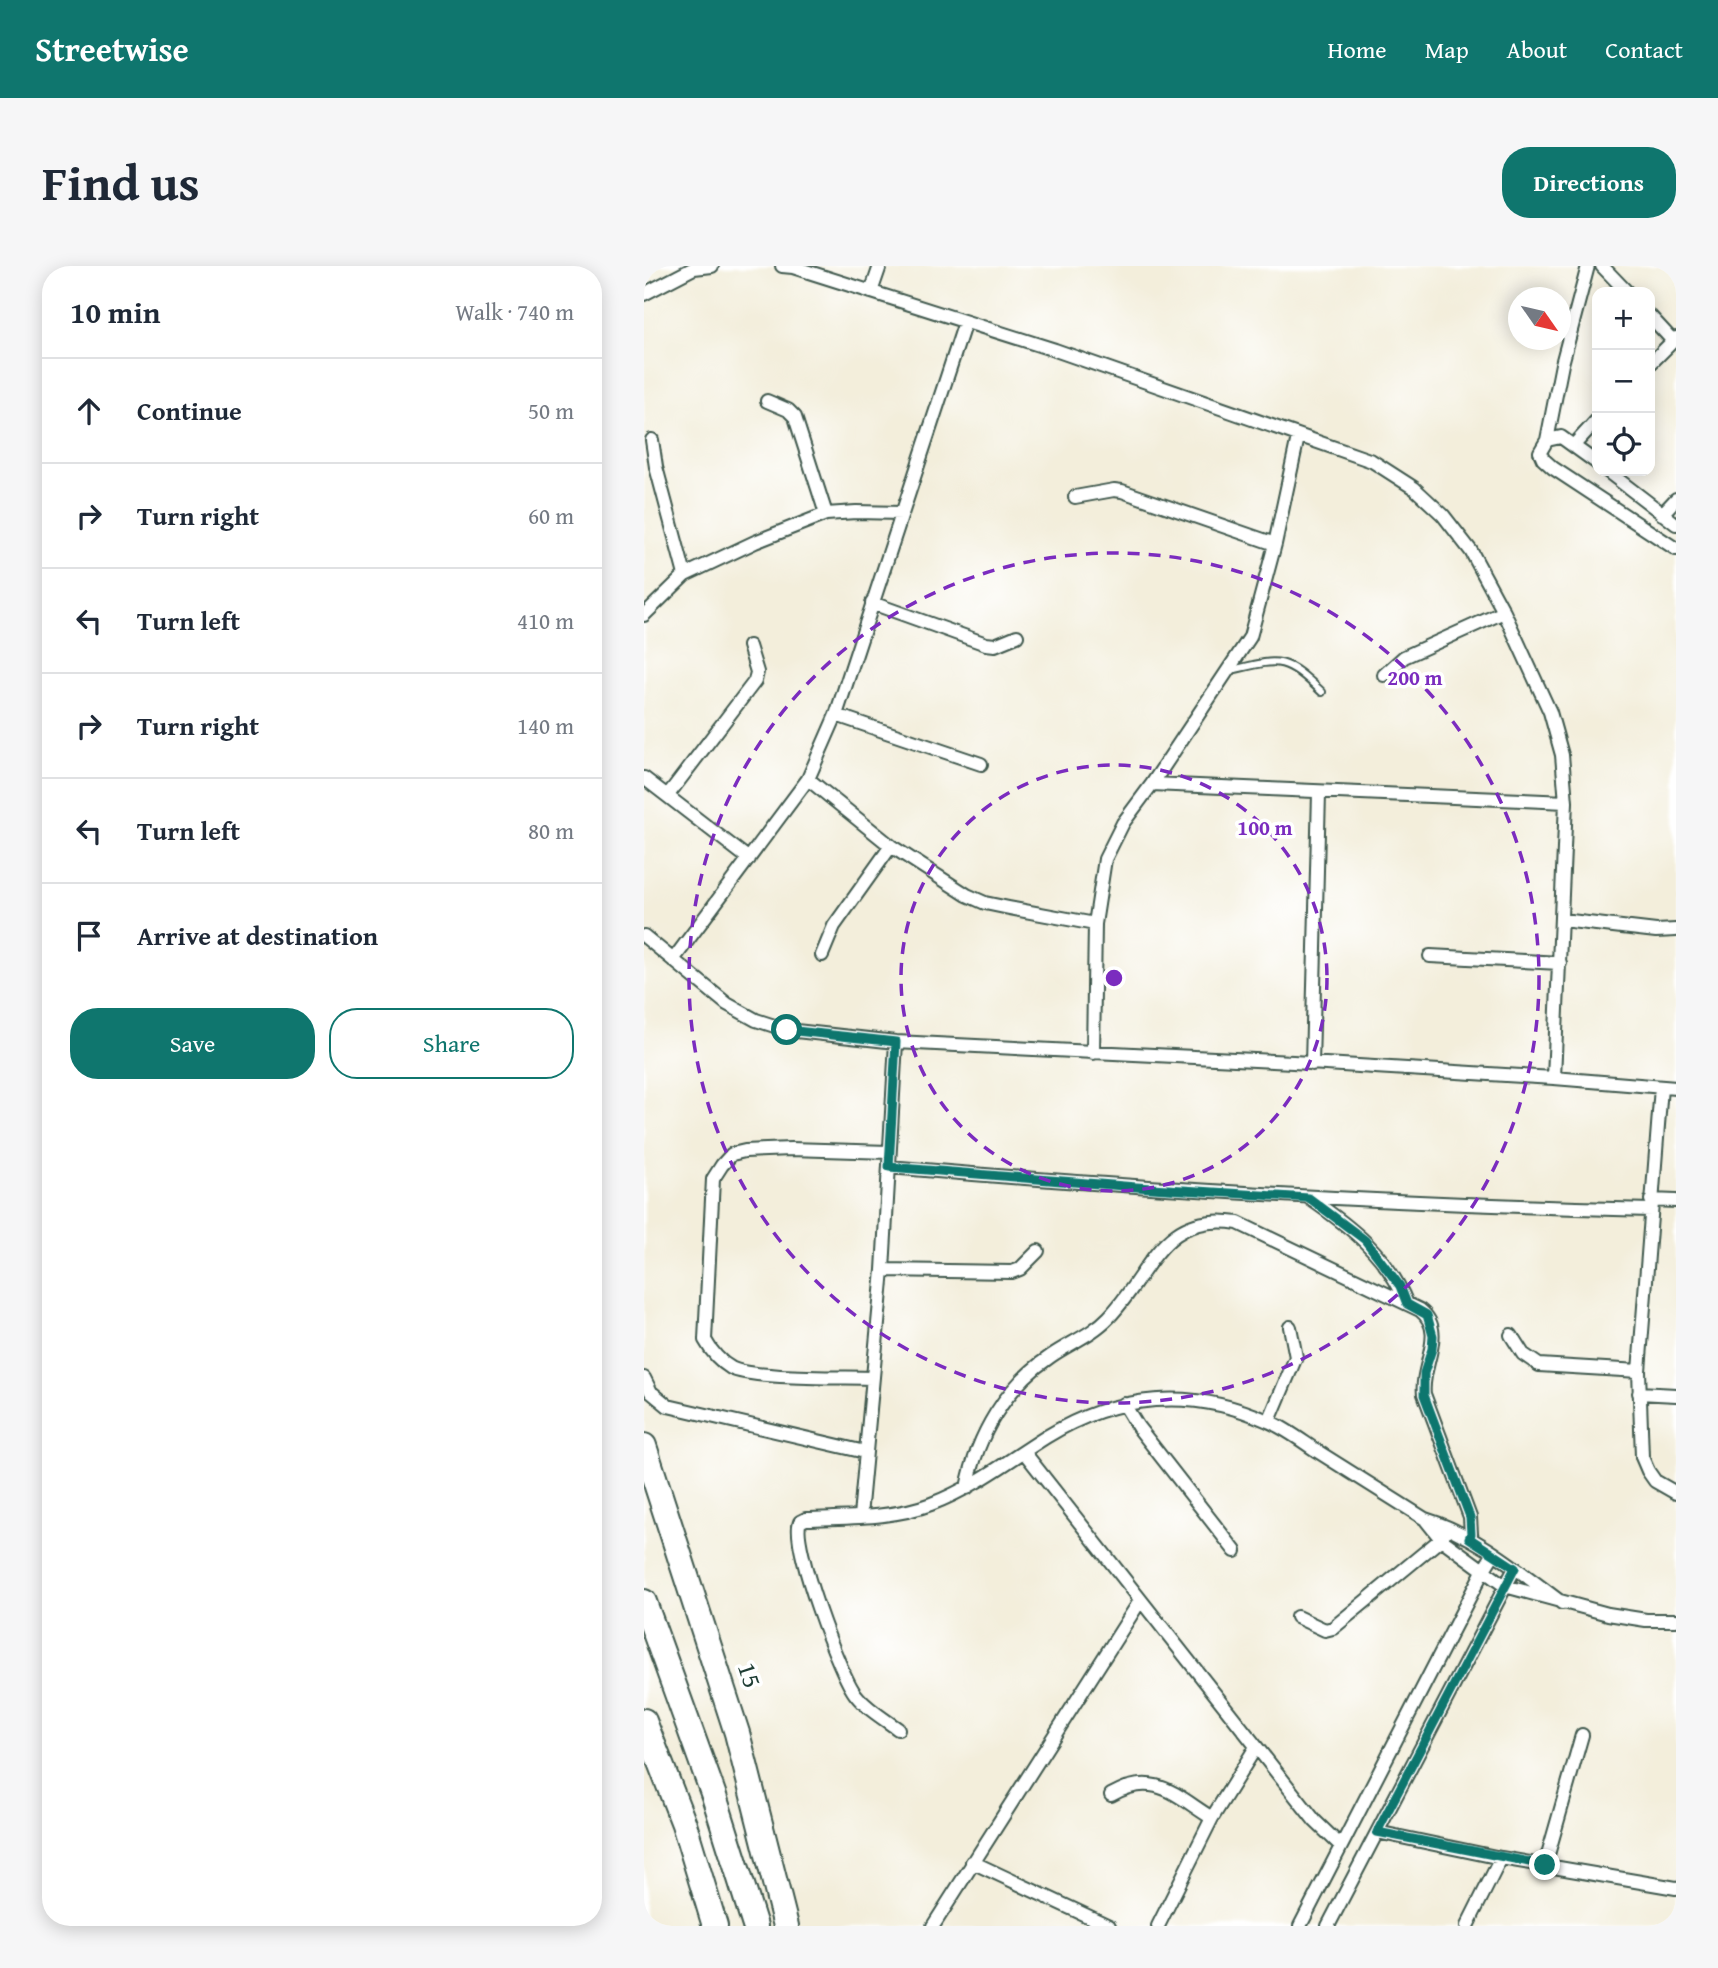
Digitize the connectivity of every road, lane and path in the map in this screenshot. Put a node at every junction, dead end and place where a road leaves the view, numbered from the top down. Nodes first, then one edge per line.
1 (712, 266) edge
2 (782, 266) edge
3 (880, 266) edge
4 (1588, 266) edge
5 (1602, 266) edge
6 (693, 267) edge
7 (1622, 287) edge
8 (871, 292) junction
9 (644, 294) edge
10 (1655, 321) edge
11 (965, 322) junction
12 (1674, 339) edge
13 (1655, 359) edge
14 (767, 401) dead end
15 (1592, 425) edge
16 (1298, 437) junction
17 (652, 440) dead end
18 (1547, 440) junction
19 (1574, 445) junction
20 (1592, 459) edge
21 (1613, 476) edge
22 (1075, 497) dead end
23 (1676, 499) edge
24 (902, 513) junction
25 (826, 514) junction
26 (1662, 514) junction
27 (1676, 524) edge
28 (1275, 544) junction
29 (1676, 549) edge
30 (685, 575) junction
31 (872, 603) junction
32 (1504, 612) junction
33 (644, 615) edge
34 (1017, 636) dead end
35 (749, 646) dead end
36 (1226, 672) junction
37 (1384, 675) dead end
38 (1322, 692) dead end
39 (835, 715) junction
40 (981, 764) dead end
41 (644, 778) edge
42 (807, 779) junction
43 (1152, 784) junction
44 (1319, 793) junction
45 (668, 796) junction
46 (1566, 802) junction
47 (891, 846) junction
48 (749, 859) junction
49 (1562, 920) junction
50 (1095, 924) junction
51 (1676, 930) edge
52 (644, 936) edge
53 (822, 956) dead end
54 (1430, 956) dead end
55 (673, 960) junction
56 (1560, 963) junction
57 (896, 1042) junction
58 (1093, 1053) junction
59 (1312, 1064) junction
60 (1554, 1078) junction
61 (1661, 1087) junction
62 (1676, 1088) edge
63 (888, 1153) junction
64 (889, 1167) junction
65 (1309, 1198) junction
66 (1676, 1201) edge
67 (1651, 1205) junction
68 (1038, 1251) dead end
69 (883, 1270) junction
70 (1407, 1304) junction
71 (1290, 1327) dead end
72 (1511, 1335) dead end
73 (1639, 1371) junction
74 (644, 1378) edge
75 (871, 1378) junction
76 (1639, 1393) junction
77 (1676, 1395) edge
78 (1124, 1404) junction
79 (1269, 1421) junction
80 (644, 1447) edge
81 (865, 1452) junction
82 (1024, 1452) junction
83 (967, 1488) junction
84 (1676, 1493) edge
85 (860, 1516) junction
86 (1425, 1519) junction
87 (1448, 1526) junction
88 (1469, 1538) junction
89 (1441, 1539) junction
90 (1235, 1551) dead end
91 (1494, 1553) junction
92 (1515, 1568) junction
93 (1483, 1571) junction
94 (1505, 1586) junction
95 (1140, 1601) junction
96 (644, 1602) edge
97 (1562, 1603) junction
98 (1297, 1617) dead end
99 (1676, 1620) edge
100 (644, 1721) edge
101 (898, 1730) dead end
102 (1582, 1735) dead end
103 (1256, 1746) junction
104 (1111, 1795) dead end
105 (1212, 1818) junction
106 (1377, 1832) junction
107 (1340, 1845) junction
108 (1501, 1858) junction
109 (972, 1861) junction
110 (1545, 1865) junction
111 (1676, 1888) edge
112 (715, 1926) edge
113 (755, 1926) edge
114 (786, 1926) edge
115 (933, 1926) edge
116 (1109, 1926) edge
117 (1158, 1926) edge
118 (1300, 1926) edge
119 (1328, 1926) edge
120 (1466, 1926) edge

1 - 6 street
2 - 8 street
3 - 8 street
4 - 18 street
5 - 7 street
6 - 9 street
8 - 11 street
10 - 12 street
11 - 16 street
11 - 24 street
12 - 13 street
14 - 25 street
15 - 19 street
16 - 28 street
16 - 32 street
17 - 30 street
18 - 19 street
18 - 29 street
19 - 20 street
21 - 26 street
22 - 28 street
23 - 26 street
24 - 25 street
24 - 31 street
25 - 30 street
26 - 27 street
28 - 36 street
30 - 33 street
31 - 34 street
31 - 39 street
32 - 37 street
32 - 46 street
35 - 45 street
36 - 38 lane
36 - 43 street
39 - 40 street
39 - 42 street
41 - 45 street
42 - 47 street
42 - 48 street
43 - 44 street
43 - 50 street
44 - 46 street
44 - 59 street
45 - 48 street
46 - 49 street
47 - 50 street
47 - 53 street
48 - 55 street
49 - 51 street
49 - 56 street
50 - 58 street
52 - 55 street
54 - 56 street
55 - 57 street
56 - 60 street
57 - 58 street
57 - 63 street
58 - 59 street
59 - 60 street
60 - 61 street
61 - 62 street
61 - 67 street
63 - 64 street
63 - 75 street
64 - 65 street
64 - 69 street
65 - 67 street
65 - 70 street
66 - 67 street
67 - 73 street
68 - 69 street
69 - 75 street
70 - 83 street
70 - 88 street
71 - 79 street
72 - 73 street
73 - 76 street
74 - 81 street
75 - 81 street
76 - 77 street
76 - 84 street
78 - 79 street
78 - 82 street
78 - 90 street
79 - 86 street
80 - 114 highway, 15 / 15
81 - 85 street
82 - 83 street
82 - 95 street
83 - 85 street
85 - 101 street
86 - 87 street
86 - 89 street
87 - 88 street
87 - 89 street
88 - 91 street
89 - 93 street
89 - 98 street
91 - 92 street
91 - 93 street
92 - 94 street
92 - 97 street
93 - 94 street
93 - 107 street
94 - 97 street
94 - 106 street
95 - 103 street
95 - 109 street
96 - 113 highway
97 - 99 street
100 - 112 highway
102 - 110 street
103 - 105 street
103 - 107 street
104 - 105 street
105 - 117 street
106 - 108 street
106 - 119 street
107 - 118 street
108 - 110 street
108 - 120 street
109 - 115 street
109 - 116 street
110 - 111 street

